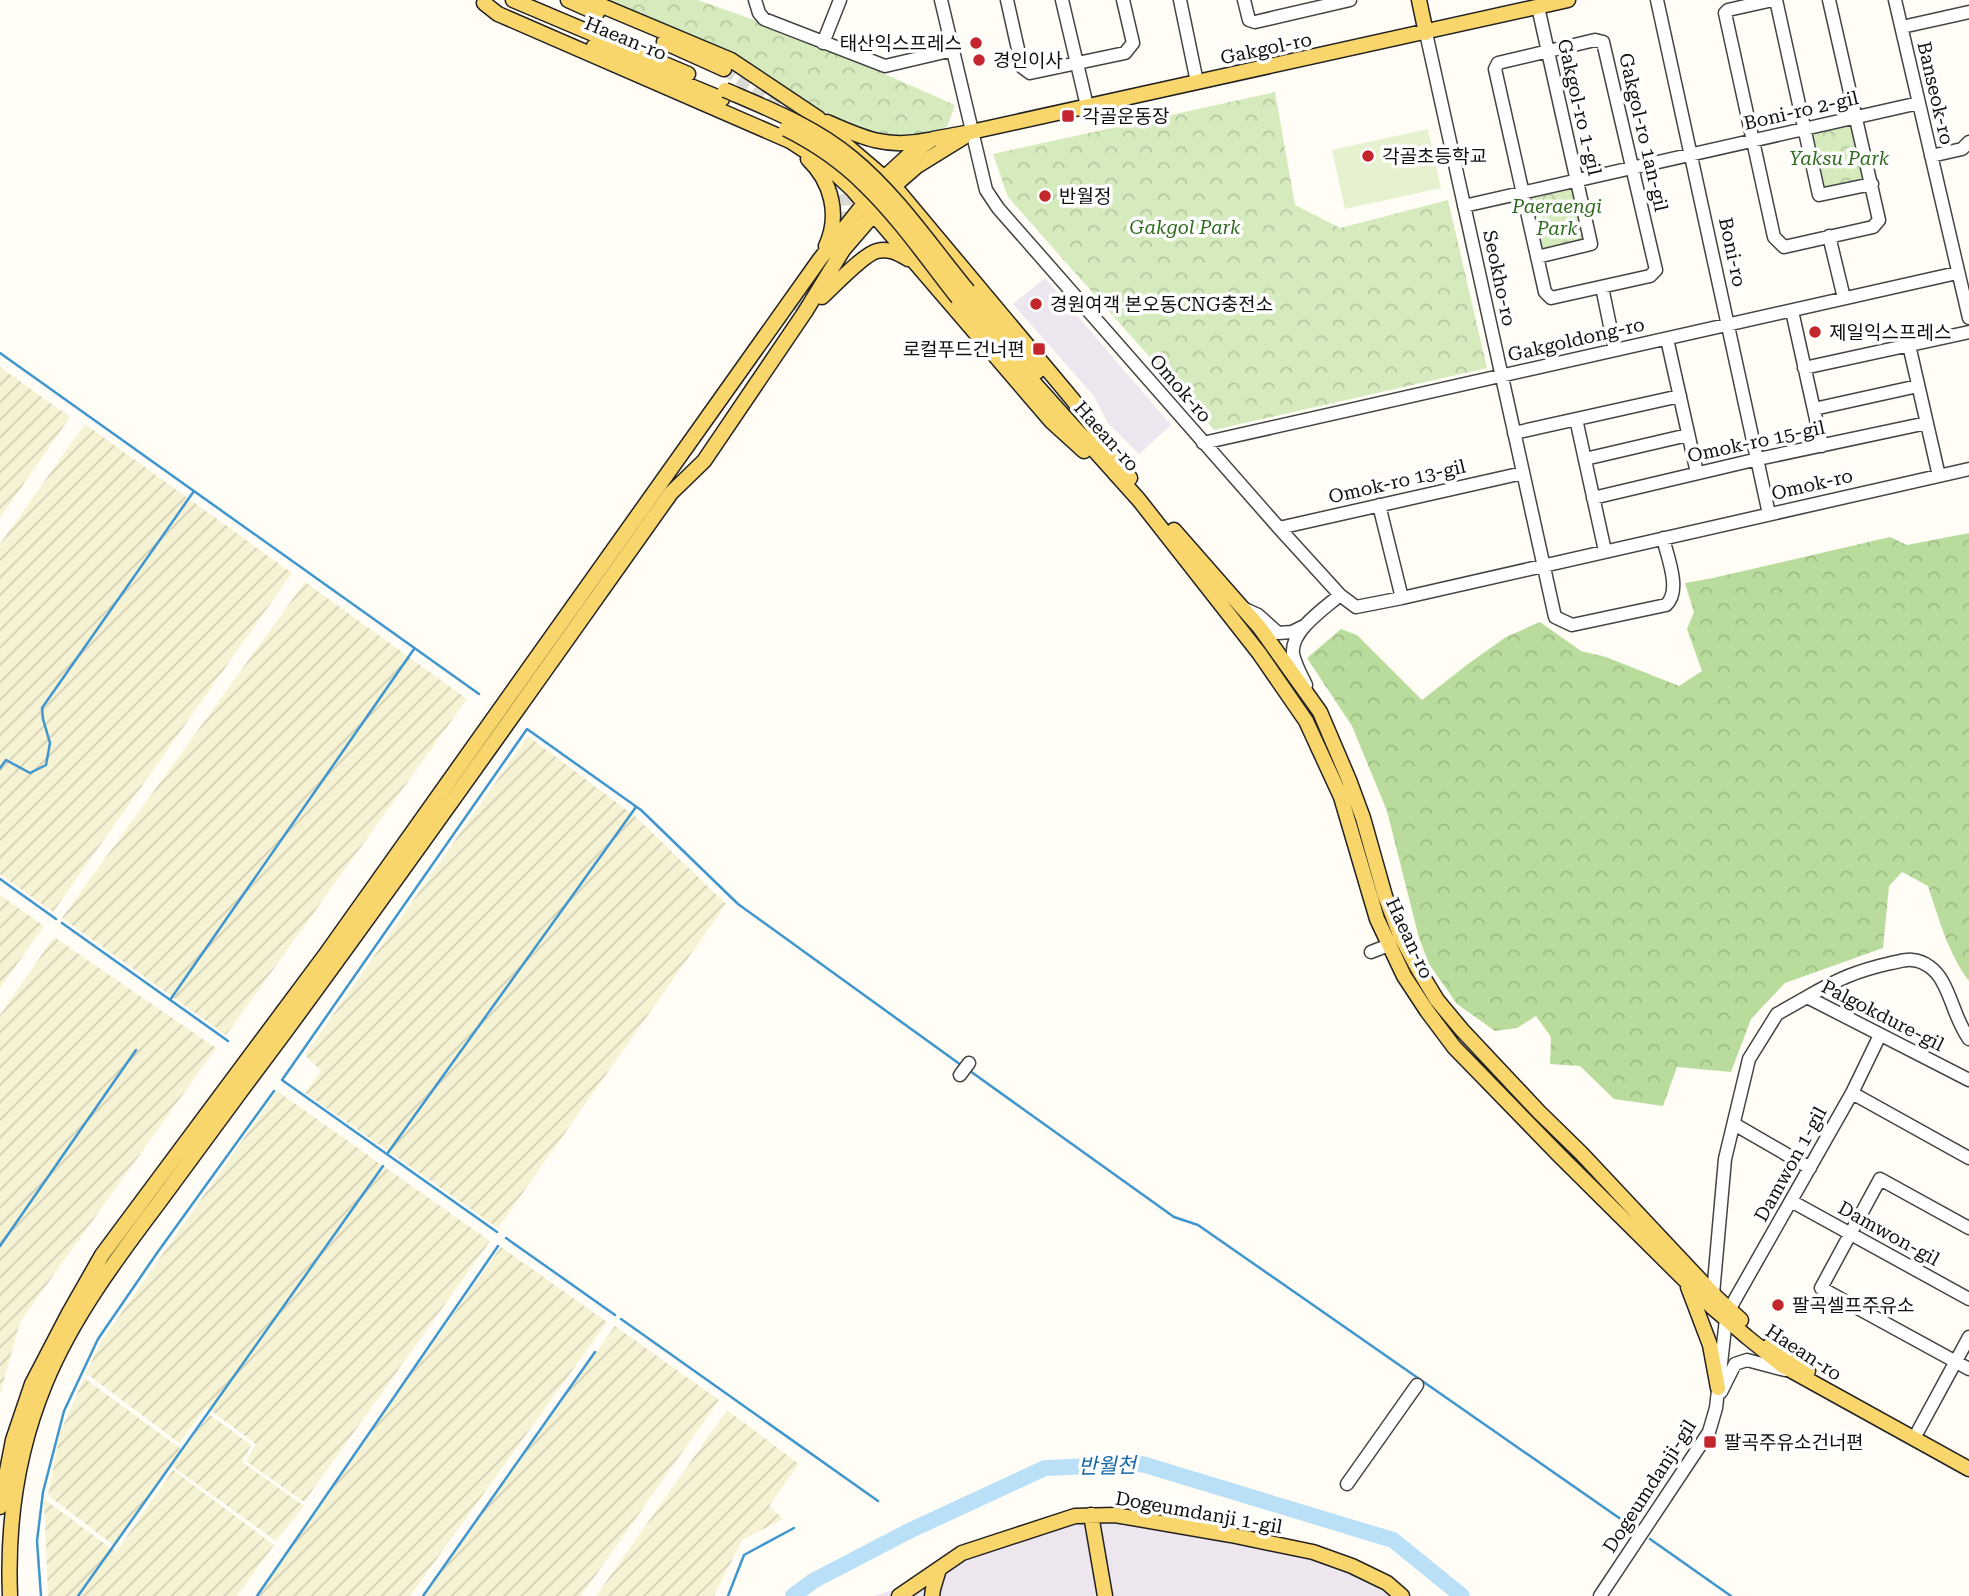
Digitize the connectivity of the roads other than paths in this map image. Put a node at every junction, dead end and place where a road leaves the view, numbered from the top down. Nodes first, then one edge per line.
1 (513, 0) edge
2 (568, 0) edge
3 (589, 0) edge
4 (755, 0) edge
5 (841, 0) edge
6 (941, 0) edge
7 (1007, 0) edge
8 (1062, 0) edge
9 (1123, 0) edge
10 (1180, 0) edge
11 (1244, 0) edge
12 (1350, 0) edge
13 (1419, 0) edge
14 (1568, 0) edge
15 (1657, 0) edge
16 (1774, 0) edge
17 (1829, 0) edge
18 (1895, 0) edge
19 (480, 2) edge
20 (1538, 7) junction
21 (1968, 10) edge
22 (1902, 27) junction
23 (1426, 33) junction
24 (823, 43) junction
25 (953, 50) junction
26 (1548, 51) junction
27 (1077, 63) junction
28 (724, 69) tunnel mouth
29 (1198, 82) junction
30 (723, 94) junction
31 (1919, 103) junction
32 (1087, 106) junction
33 (1856, 117) junction
34 (818, 118) junction
35 (1803, 129) junction
36 (971, 132) junction
37 (933, 139) junction
38 (790, 141) junction
39 (1752, 141) junction
40 (1969, 142) edge
41 (1692, 155) junction
42 (1931, 156) junction
43 (1633, 168) junction
44 (1577, 180) junction
45 (889, 181) junction
46 (1872, 184) junction
47 (1522, 193) junction
48 (1464, 206) junction
49 (870, 209) junction
50 (914, 211) junction
51 (889, 232) junction
52 (1829, 236) junction
53 (1537, 257) junction
54 (820, 259) junction
55 (917, 265) junction
56 (1957, 273) junction
57 (1602, 287) junction
58 (1844, 298) junction
59 (1793, 311) junction
60 (801, 312) junction
61 (1969, 318) edge
62 (1729, 324) junction
63 (1969, 332) edge
64 (1667, 338) junction
65 (1909, 345) junction
66 (1615, 351) junction
67 (1804, 368) junction
68 (1502, 376) junction
69 (1919, 386) junction
70 (1680, 396) junction
71 (1814, 409) junction
72 (1576, 419) junction
73 (1927, 423) junction
74 (1514, 433) junction
75 (1688, 435) junction
76 (1203, 443) junction
77 (1822, 446) junction
78 (1585, 459) junction
79 (1758, 459) junction
80 (1969, 469) edge
81 (1523, 473) junction
82 (1697, 473) junction
83 (1940, 476) junction
84 (1139, 496) junction
85 (1593, 498) junction
86 (1379, 505) junction
87 (1769, 514) junction
88 (1279, 528) junction
89 (1663, 538) junction
90 (1605, 551) junction
91 (1544, 565) junction
92 (1340, 595) junction
93 (1402, 598) junction
94 (1242, 607) junction
95 (1305, 626) junction
96 (1315, 705) junction
97 (1389, 945) junction
98 (1371, 952) dead end
99 (1807, 997) junction
100 (1880, 1035) junction
101 (1969, 1039) edge
102 (969, 1063) dead end
103 (960, 1074) dead end
104 (1969, 1080) edge
105 (1852, 1093) junction
106 (1734, 1124) junction
107 (1969, 1158) edge
108 (1810, 1168) junction
109 (1791, 1201) junction
110 (1969, 1228) edge
111 (1850, 1234) junction
112 (1685, 1279) junction
113 (1713, 1294) junction
114 (1969, 1299) edge
115 (1728, 1315) junction
116 (1969, 1337) edge
117 (1956, 1362) junction
118 (1969, 1369) edge
119 (1796, 1374) junction
120 (1418, 1385) dead end
121 (1718, 1388) junction
122 (1716, 1405) junction
123 (1918, 1431) junction
124 (1969, 1458) edge
125 (1969, 1469) edge
126 (1348, 1484) dead end
127 (0, 1507) edge
128 (1091, 1516) junction
129 (939, 1569) junction
130 (909, 1594) edge
131 (10, 1596) edge
132 (932, 1596) edge
133 (1105, 1596) edge
134 (1402, 1596) edge
135 (1600, 1596) edge

1 - 30 main road, Haean-ro
2 - 28 main road
3 - 34 main road
4 - 24 street
5 - 24 street
6 - 25 street, Omok-ro
7 - 27 street
8 - 27 street
9 - 27 street
10 - 29 street
11 - 12 street
13 - 23 main road, Seokho-ro
14 - 20 main road, Gakgol-ro
15 - 41 street, Boni-ro
16 - 35 street
16 - 39 street
17 - 33 street
18 - 22 street, Banseok-ro
19 - 30 main road, Haean-ro
19 - 38 main road
20 - 23 main road, Gakgol-ro
20 - 26 street, Gakgol-ro 1-gil
21 - 22 street
22 - 31 street, Banseok-ro
23 - 29 main road, Gakgol-ro
23 - 48 street, Seokho-ro
24 - 25 street
25 - 36 street, Omok-ro
26 - 43 street, Gakgol-ro 1an-gil
26 - 44 street, Gakgol-ro 1-gil
26 - 47 street, Gakgol-ro 1an-gil
27 - 32 street
29 - 32 main road, Gakgol-ro
30 - 84 main road, Haean-ro, bridge
31 - 33 street, Boni-ro 2-gil
31 - 42 street, Banseok-ro
32 - 36 main road, Gakgol-ro
33 - 35 street, Boni-ro 2-gil
33 - 46 street
34 - 37 main road
34 - 45 main road
35 - 39 street, Boni-ro 2-gil
35 - 46 street
36 - 37 main road, Gakgol-ro
36 - 45 main road, Gakgol-ro
36 - 76 street, Omok-ro
37 - 45 main road, Gakgol-ro
38 - 49 main road
38 - 54 main road
39 - 41 street, Boni-ro 2-gil
39 - 52 street
40 - 42 street
41 - 43 street, Boni-ro 2-gil
41 - 62 street, Boni-ro
42 - 56 street, Banseok-ro
43 - 44 street, Boni-ro 2-gil
43 - 57 street, Gakgol-ro 1an-gil
44 - 47 street, Boni-ro 2-gil
44 - 53 street, Gakgol-ro 1-gil
45 - 49 main road
45 - 50 main road
46 - 52 street
47 - 48 street, Boni-ro 2-gil
47 - 53 street, Gakgol-ro 1an-gil
48 - 68 street, Seokho-ro
49 - 51 main road
49 - 54 main road
49 - 60 main road
50 - 51 main road
50 - 84 main road
51 - 55 main road
52 - 58 street
53 - 57 street, Gakgol-ro 1an-gil
54 - 127 main road
55 - 60 main road
55 - 84 main road
56 - 58 street, Gakgoldong-ro
56 - 61 street, Banseok-ro
57 - 66 street
58 - 59 street, Gakgoldong-ro
59 - 62 street, Gakgoldong-ro
59 - 67 street
60 - 131 main road
62 - 64 street, Gakgoldong-ro
62 - 79 street, Boni-ro
63 - 65 street
64 - 66 street, Gakgoldong-ro
64 - 70 street
65 - 67 street
65 - 69 street
66 - 68 street, Gakgoldong-ro
67 - 71 street
68 - 74 street, Seokho-ro
68 - 76 street, Gakgoldong-ro
69 - 71 street
69 - 73 street
70 - 72 street
70 - 75 street
71 - 77 street
72 - 74 street
72 - 78 street
73 - 77 street, Omok-ro 15-gil
73 - 83 street
74 - 81 street, Seokho-ro
75 - 78 street
75 - 82 street
76 - 88 street, Omok-ro
77 - 79 street, Omok-ro 15-gil
78 - 85 street
79 - 82 street, Omok-ro 15-gil
79 - 87 street, Boni-ro
80 - 83 street, Omok-ro
81 - 86 street, Omok-ro 13-gil
81 - 91 street, Seokho-ro
82 - 85 street, Omok-ro 15-gil
83 - 87 street, Omok-ro
84 - 94 main road, Haean-ro
84 - 97 main road, Haean-ro
85 - 90 street
86 - 88 street, Omok-ro 13-gil
86 - 93 street
87 - 89 street, Omok-ro
88 - 92 street, Omok-ro
89 - 90 street, Omok-ro
89 - 91 street
90 - 91 street, Omok-ro
91 - 93 street, Omok-ro
92 - 93 street, Omok-ro
92 - 95 street
94 - 95 street
94 - 96 main road, Haean-ro
95 - 96 street
96 - 113 main road, Haean-ro
97 - 98 street
97 - 112 main road, Haean-ro
99 - 100 street, Palgokdure-gil
99 - 101 street
99 - 106 street, Palgokdure-gil
100 - 104 street, Palgokdure-gil
100 - 105 street, Damwon 1-gil
102 - 103 street
105 - 107 street
105 - 108 street, Damwon 1-gil
106 - 108 street
106 - 113 street, Palgokdure-gil
108 - 109 street, Damwon 1-gil
109 - 111 street, Damwon-gil
109 - 115 street, Damwon 1-gil
110 - 111 street
111 - 114 street, Damwon-gil
111 - 117 street
112 - 115 main road, Haean-ro
112 - 121 main road
113 - 115 main road, Haean-ro
115 - 119 main road, Haean-ro
115 - 121 street, Dogeumdanji-gil
115 - 123 main road, Haean-ro
116 - 117 street
117 - 118 street
117 - 123 street
119 - 122 street
119 - 125 main road, Haean-ro
120 - 126 street
121 - 122 street, Dogeumdanji-gil
122 - 135 street, Dogeumdanji-gil
123 - 124 main road, Haean-ro
128 - 129 main road, Dogeumdanji 1-gil
128 - 133 main road
128 - 134 main road, Dogeumdanji 1-gil
129 - 130 main road, Dogeumdanji 1-gil
129 - 132 main road

